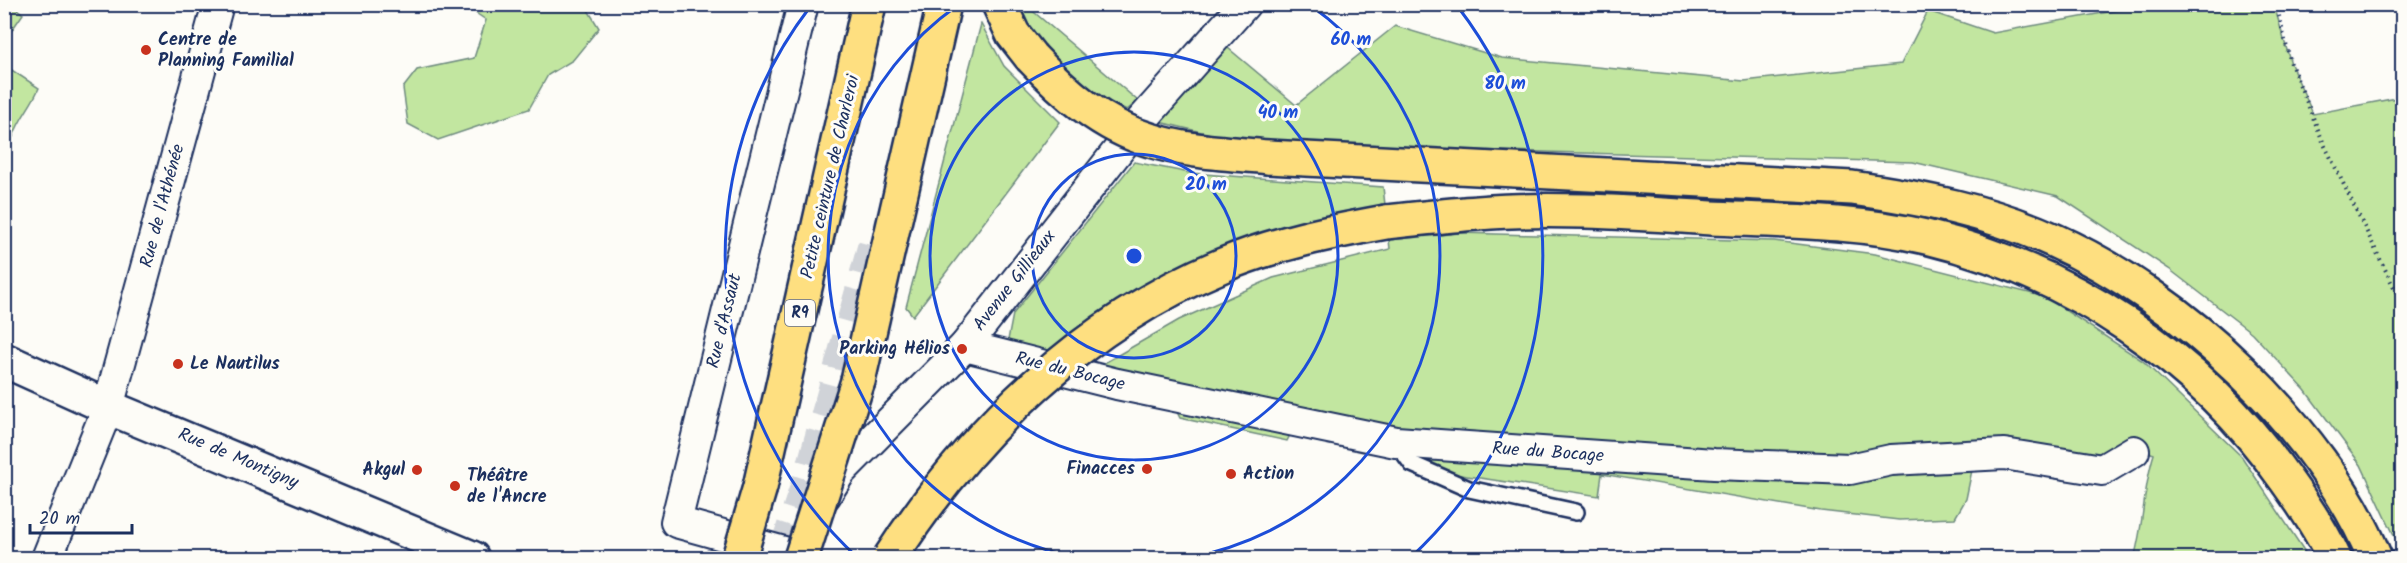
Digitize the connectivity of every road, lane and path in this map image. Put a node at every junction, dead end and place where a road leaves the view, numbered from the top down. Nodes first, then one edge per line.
1 (218, 4) edge
2 (803, 4) edge
3 (868, 4) edge
4 (944, 4) edge
5 (999, 4) edge
6 (1245, 4) edge
7 (2276, 4) edge
8 (2403, 304) edge
9 (965, 346) junction
10 (4, 360) edge
11 (108, 407) junction
12 (1396, 442) junction
13 (2134, 452) dead end
14 (1575, 512) dead end
15 (794, 557) edge
16 (47, 558) edge
17 (472, 558) edge
18 (739, 558) edge
19 (890, 558) edge
20 (2334, 558) edge
21 (2375, 558) edge

1 - 11 street, Rue de l'Athénée
2 - 15 street, Rue d'Assaut
3 - 18 highway, Petite ceinture de Charleroi / R9, bridge
4 - 15 highway, bridge
5 - 21 highway, bridge
6 - 9 street, Avenue Gillieaux
7 - 8 path
9 - 12 street, Rue du Bocage
9 - 15 street, Avenue Gillieaux
10 - 11 main road, Rue de Montigny
11 - 16 street, Rue de l'Athénée
11 - 17 main road, Rue de Montigny
12 - 13 street, Rue du Bocage
12 - 14 lane
19 - 20 highway, bridge

